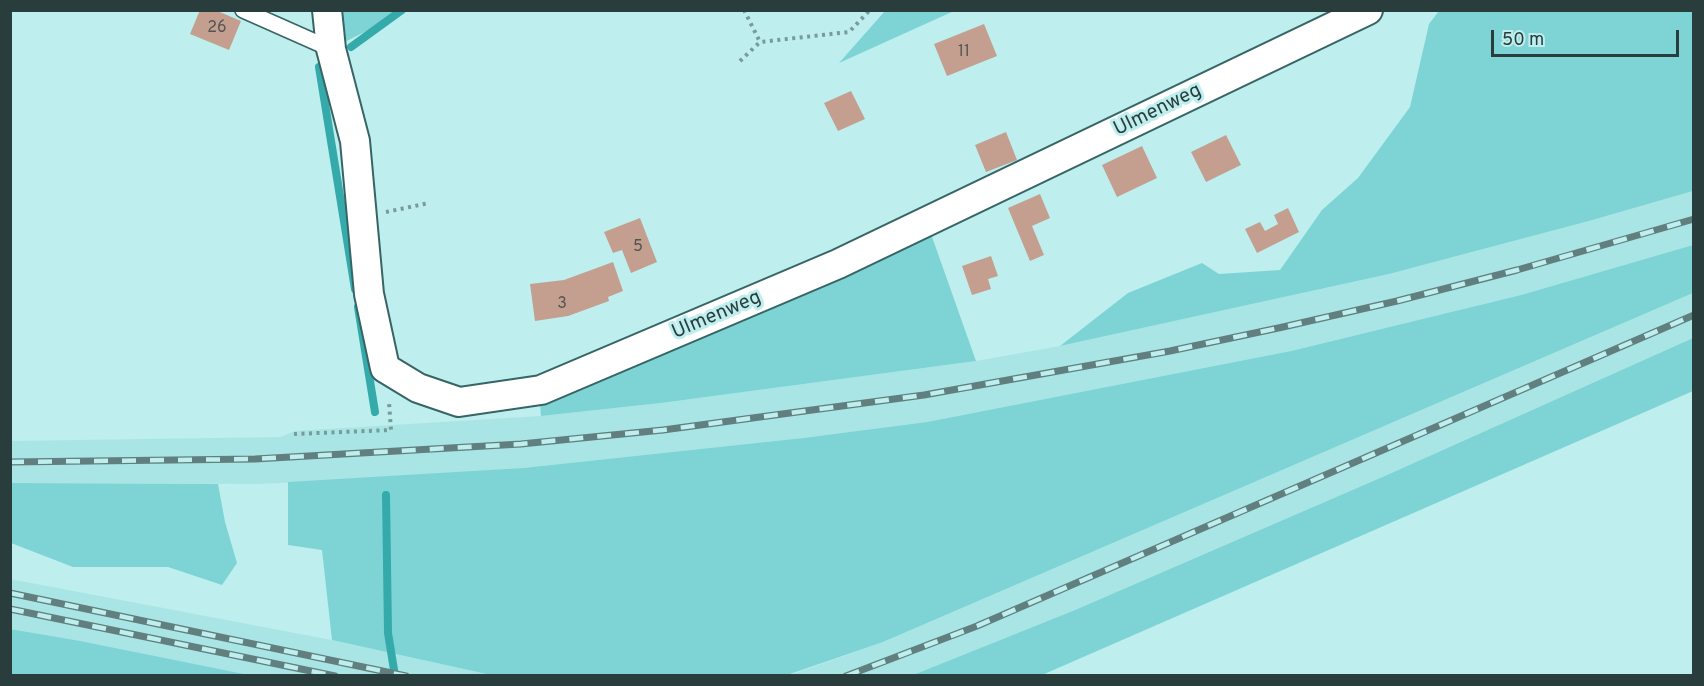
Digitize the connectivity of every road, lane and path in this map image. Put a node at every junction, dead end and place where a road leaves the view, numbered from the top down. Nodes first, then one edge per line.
1 (243, 10) edge
2 (327, 10) edge
3 (744, 10) edge
4 (870, 10) edge
5 (1368, 10) edge
6 (760, 42) junction
7 (331, 49) junction
8 (740, 60) dead end
9 (429, 203) dead end
10 (363, 217) junction
11 (391, 430) dead end
12 (294, 434) dead end

1 - 7 lane
2 - 7 street, Ulmenweg
3 - 6 path
4 - 6 path
5 - 10 street, Ulmenweg
6 - 8 path
7 - 10 street, Ulmenweg
9 - 10 path
11 - 12 path

